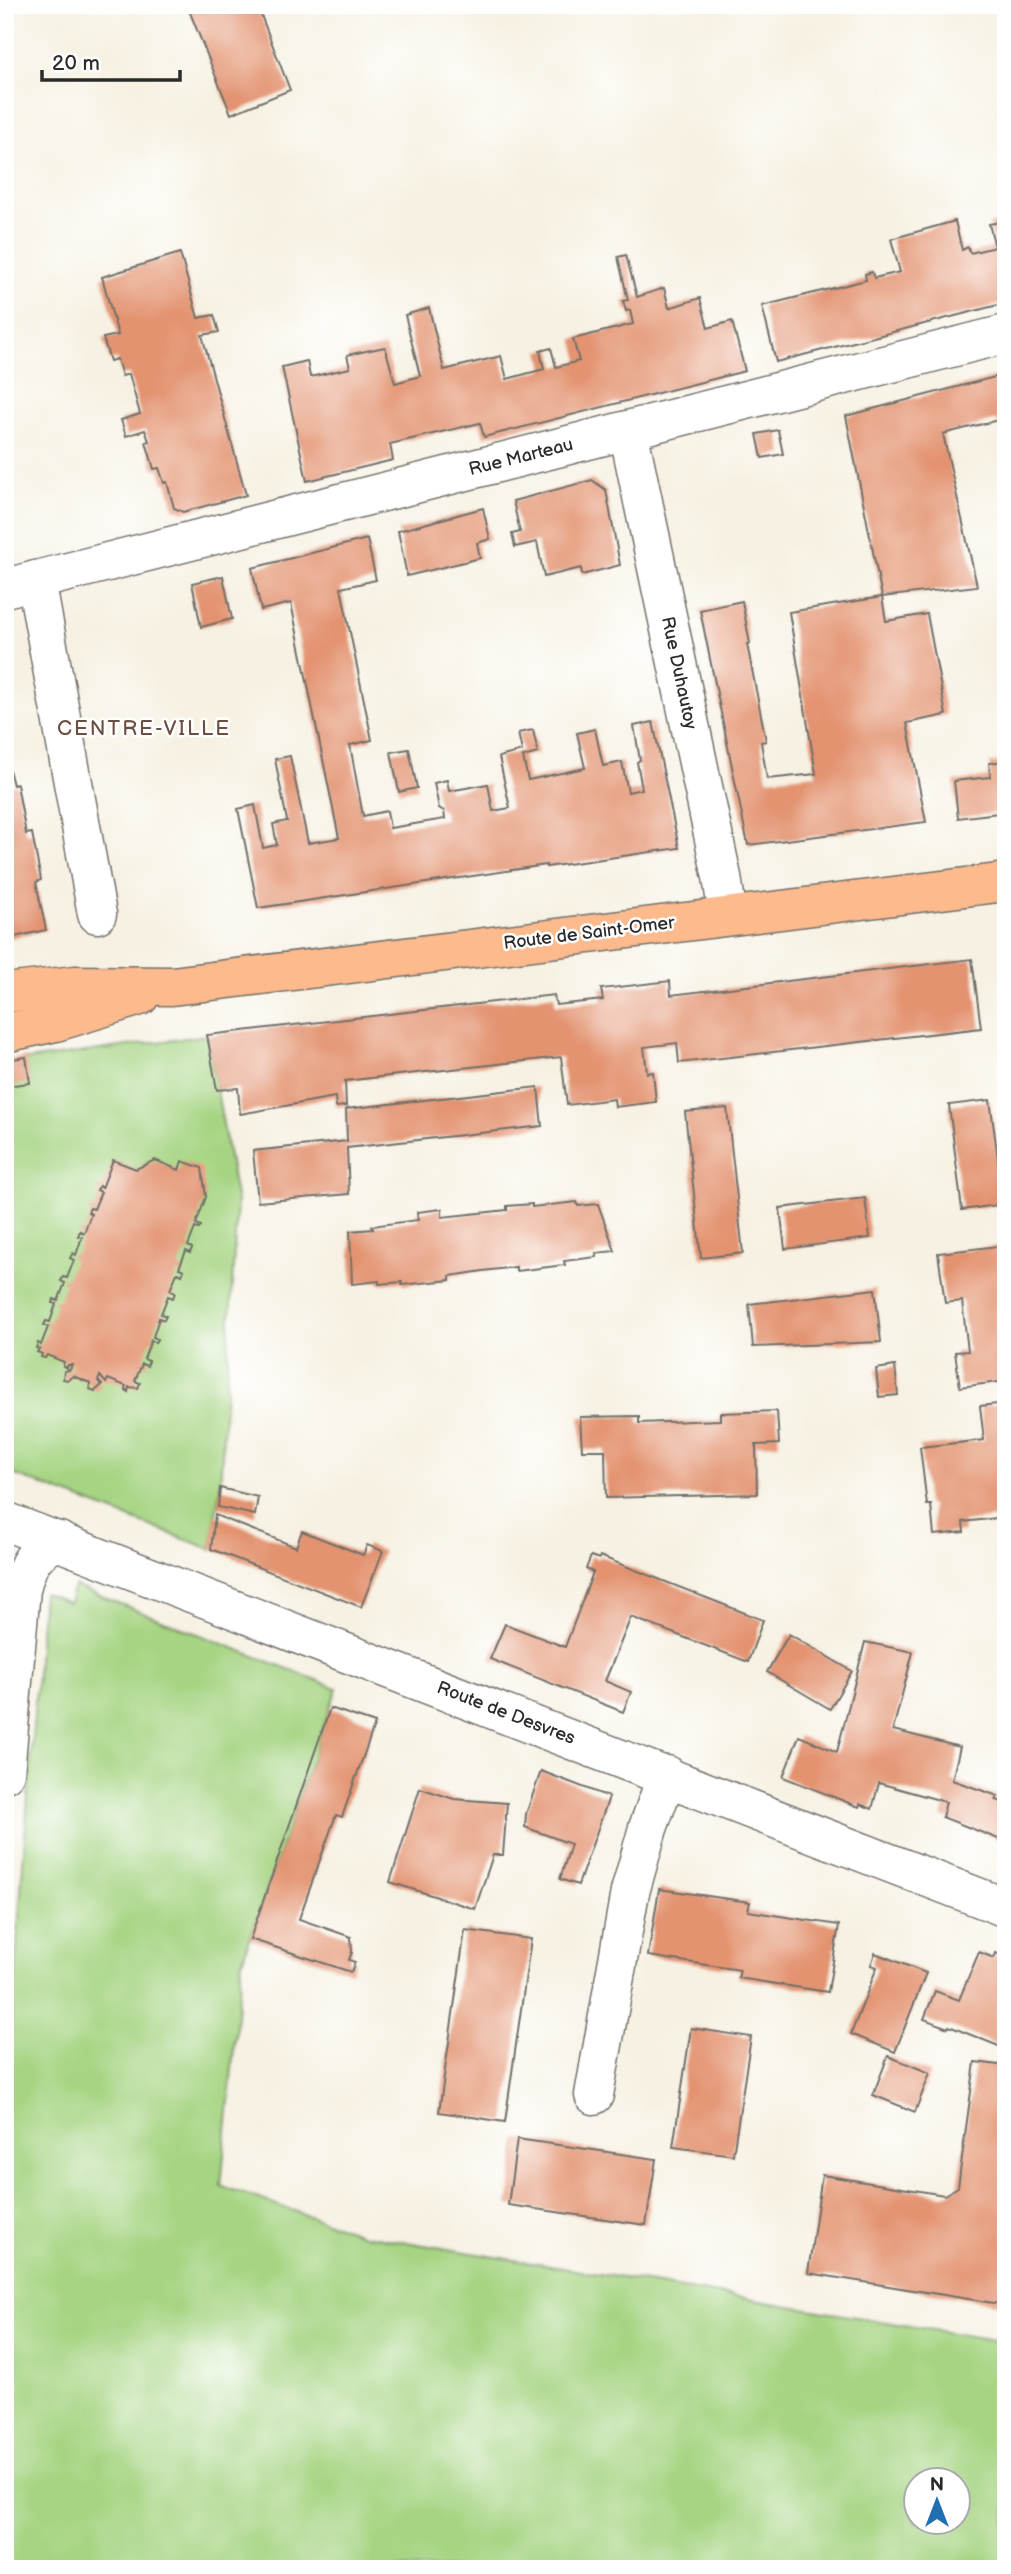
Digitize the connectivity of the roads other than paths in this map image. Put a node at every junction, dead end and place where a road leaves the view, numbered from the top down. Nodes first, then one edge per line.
1 (1006, 334) edge
2 (628, 430) junction
3 (21, 584) edge
4 (1006, 882) edge
5 (97, 914) dead end
6 (728, 916) junction
7 (172, 986) junction
8 (5, 993) edge
9 (5, 1032) edge
10 (5, 1521) edge
11 (59, 1541) junction
12 (5, 1773) edge
13 (667, 1775) junction
14 (1006, 1908) edge
15 (594, 2095) dead end

1 - 2 street, Rue Marteau
2 - 3 street, Rue Marteau
2 - 6 street, Rue Duhautoy
3 - 5 street
4 - 6 main road, Route de Saint-Omer
6 - 7 main road, Route de Saint-Omer
7 - 8 main road, Route de Saint-Omer
7 - 9 main road, Route de Saint-Omer
10 - 11 street, Route de Desvres
11 - 12 street
11 - 13 street, Route de Desvres
13 - 14 street, Route de Desvres
13 - 15 street

